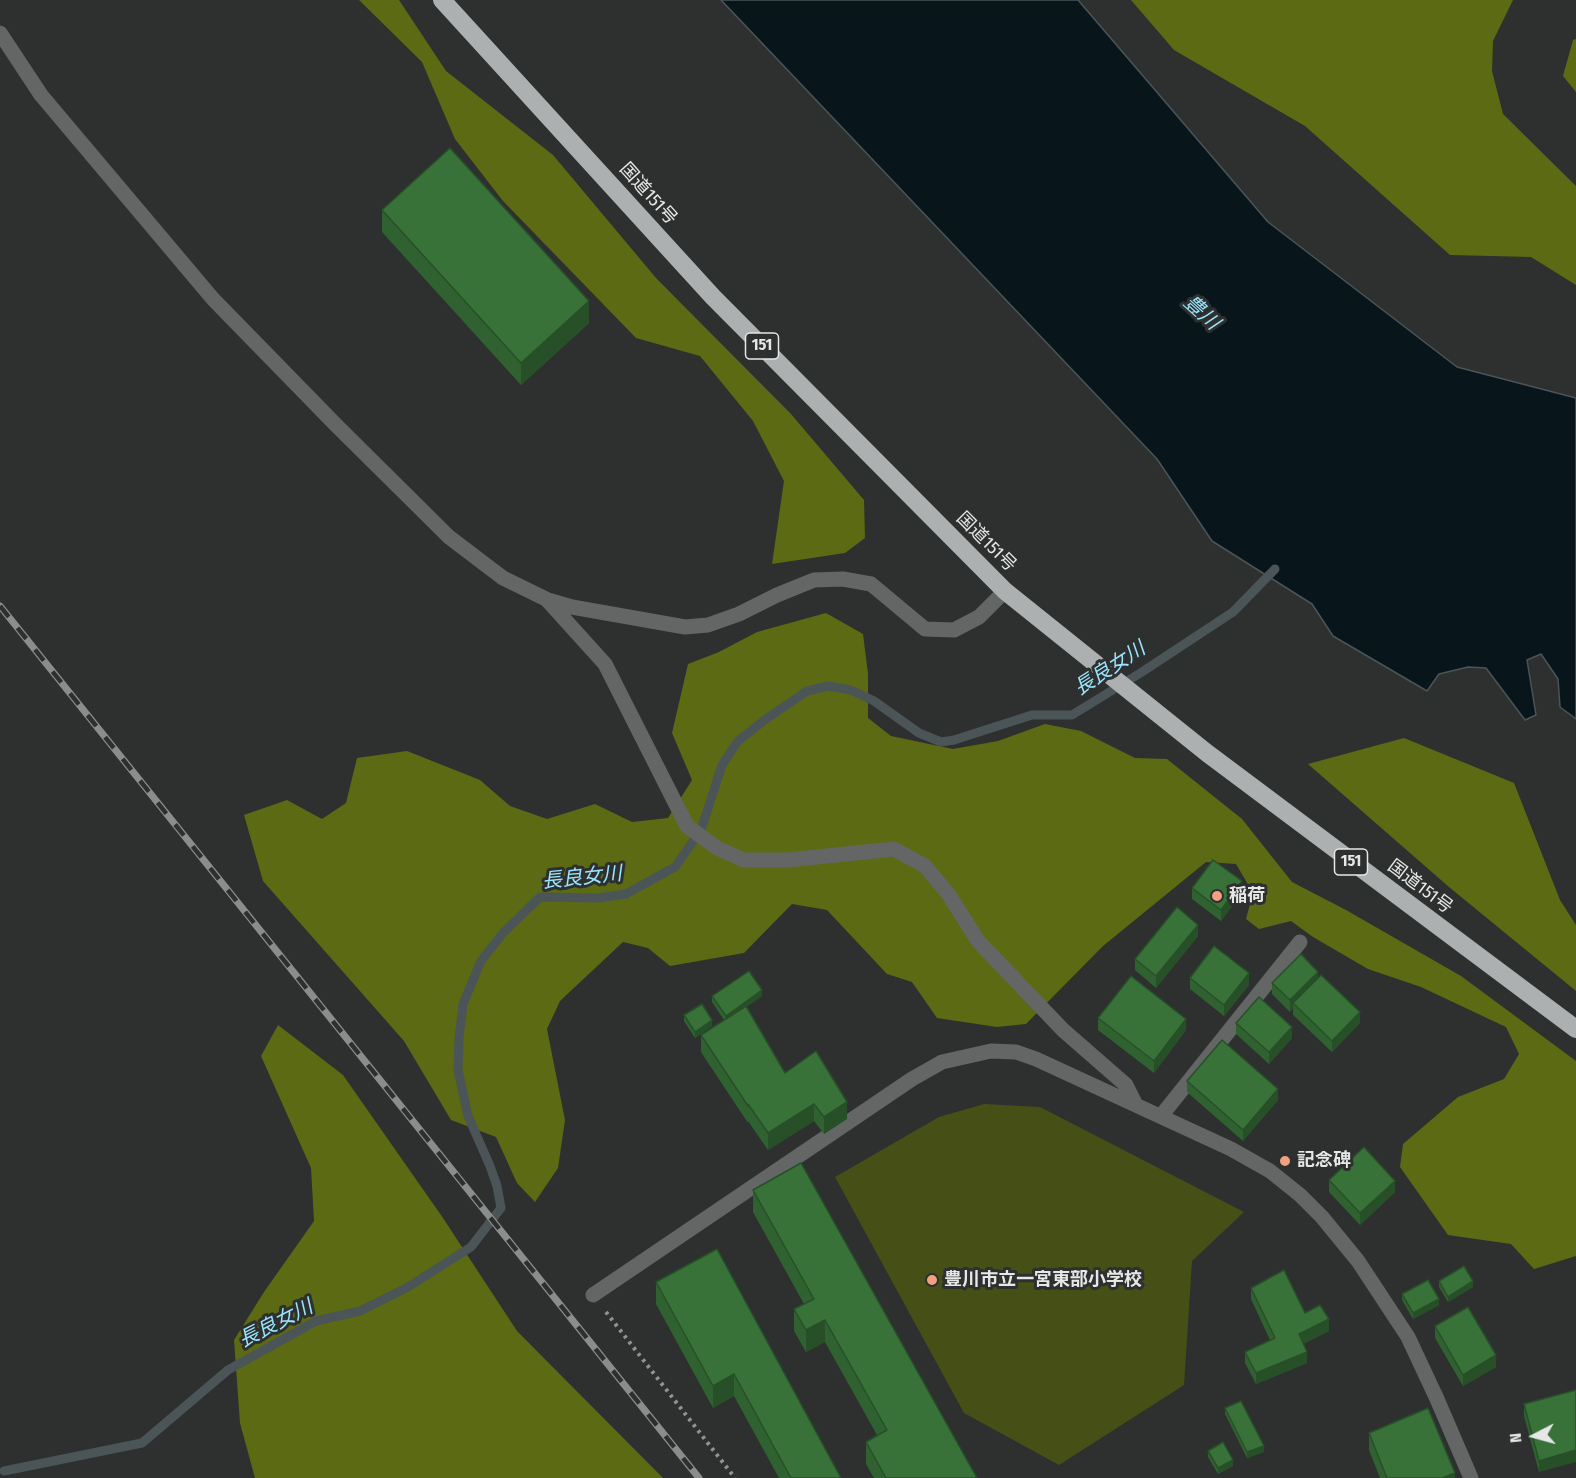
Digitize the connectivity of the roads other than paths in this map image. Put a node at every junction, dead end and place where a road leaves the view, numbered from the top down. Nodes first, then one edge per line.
1 (442, 0) edge
2 (0, 33) edge
3 (1005, 591) junction
4 (548, 600) junction
5 (1300, 942) dead end
6 (1576, 1029) edge
7 (1136, 1105) junction
8 (1161, 1116) junction
9 (593, 1295) road end
10 (1471, 1478) edge

1 - 3 highway, 国道151号 / 151
2 - 4 street
3 - 4 street
3 - 6 highway, 国道151号 / 151
4 - 7 street
5 - 8 street
7 - 8 street
7 - 9 street
8 - 10 street

